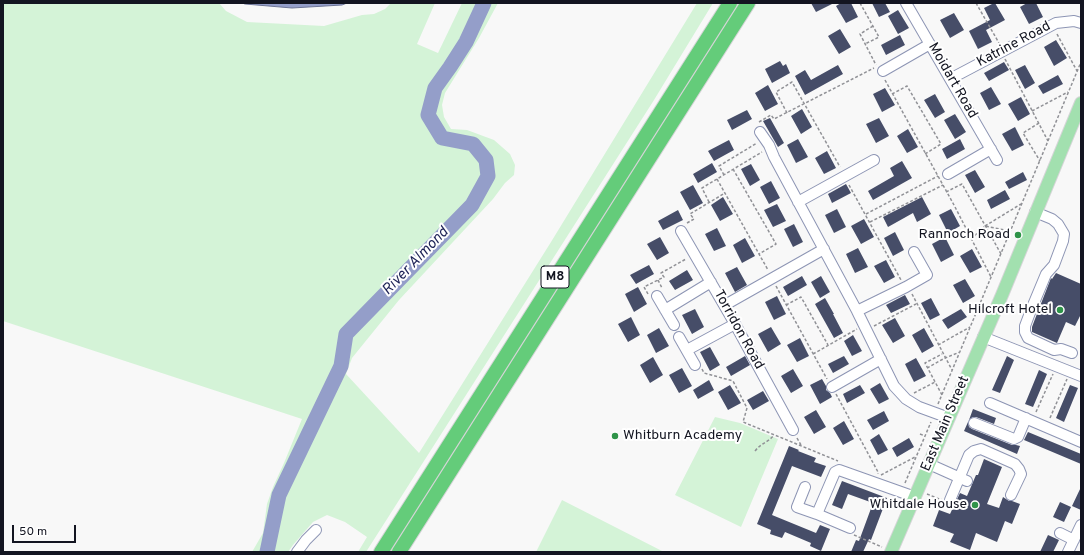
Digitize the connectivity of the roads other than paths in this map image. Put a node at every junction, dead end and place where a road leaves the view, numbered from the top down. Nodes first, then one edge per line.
1 (730, 3) edge
2 (748, 3) edge
3 (906, 3) edge
4 (1081, 23) edge
5 (930, 44) junction
6 (881, 70) road end
7 (950, 79) junction
8 (1080, 109) edge
9 (765, 139) road end
10 (991, 149) junction
11 (874, 160) dead end
12 (997, 160) dead end
13 (943, 175) road end
14 (798, 202) junction
15 (1036, 212) junction
16 (681, 231) road end
17 (824, 249) junction
18 (914, 252) dead end
19 (711, 282) junction
20 (654, 298) road end
21 (724, 305) junction
22 (665, 310) junction
23 (858, 311) junction
24 (674, 324) dead end
25 (735, 324) junction
26 (679, 337) dead end
27 (986, 338) junction
28 (687, 350) junction
29 (1054, 350) junction
30 (1072, 353) dead end
31 (881, 359) junction
32 (1053, 364) junction
33 (695, 365) road end
34 (1081, 376) edge
35 (832, 387) dead end
36 (990, 403) dead end
37 (949, 418) junction
38 (1029, 420) junction
39 (974, 423) dead end
40 (793, 430) dead end
41 (1081, 442) edge
42 (929, 464) junction
43 (963, 479) junction
44 (805, 488) dead end
45 (916, 494) junction
46 (1011, 495) dead end
47 (946, 501) road end
48 (818, 514) junction
49 (1081, 525) edge
50 (850, 528) road end
51 (316, 530) dead end
52 (1060, 533) dead end
53 (1074, 540) junction
54 (297, 552) edge
55 (381, 552) edge
56 (399, 552) edge
57 (891, 552) edge
58 (1068, 552) edge

1 - 55 highway, M8
2 - 56 highway, M8
3 - 5 street, Moidart Road
4 - 7 street, Katrine Road
5 - 6 street
5 - 7 street, Moidart Road
7 - 10 street, Moidart Road
8 - 15 main road, East Main Street
9 - 14 street
10 - 12 street, Moidart Road
10 - 13 street
11 - 14 street
14 - 17 street
15 - 27 main road, East Main Street
15 - 29 street
16 - 19 street, Torridon Road
17 - 21 street
17 - 23 street
18 - 23 street
19 - 21 street, Torridon Road
19 - 22 street
20 - 22 street
21 - 25 street, Torridon Road
22 - 24 street
23 - 31 street
25 - 28 street
25 - 40 street, Torridon Road
26 - 28 street
27 - 32 street
27 - 37 main road, East Main Street
28 - 33 street
29 - 30 street
29 - 32 street
31 - 35 street
31 - 37 street
32 - 34 street
36 - 38 street
37 - 42 main road, East Main Street
38 - 39 street
38 - 41 street
42 - 43 street
42 - 45 main road, East Main Street
43 - 46 street
43 - 47 street
44 - 48 street
45 - 48 street
45 - 57 main road, East Main Street
48 - 50 street
49 - 53 street
51 - 54 street
52 - 53 street
53 - 58 street

